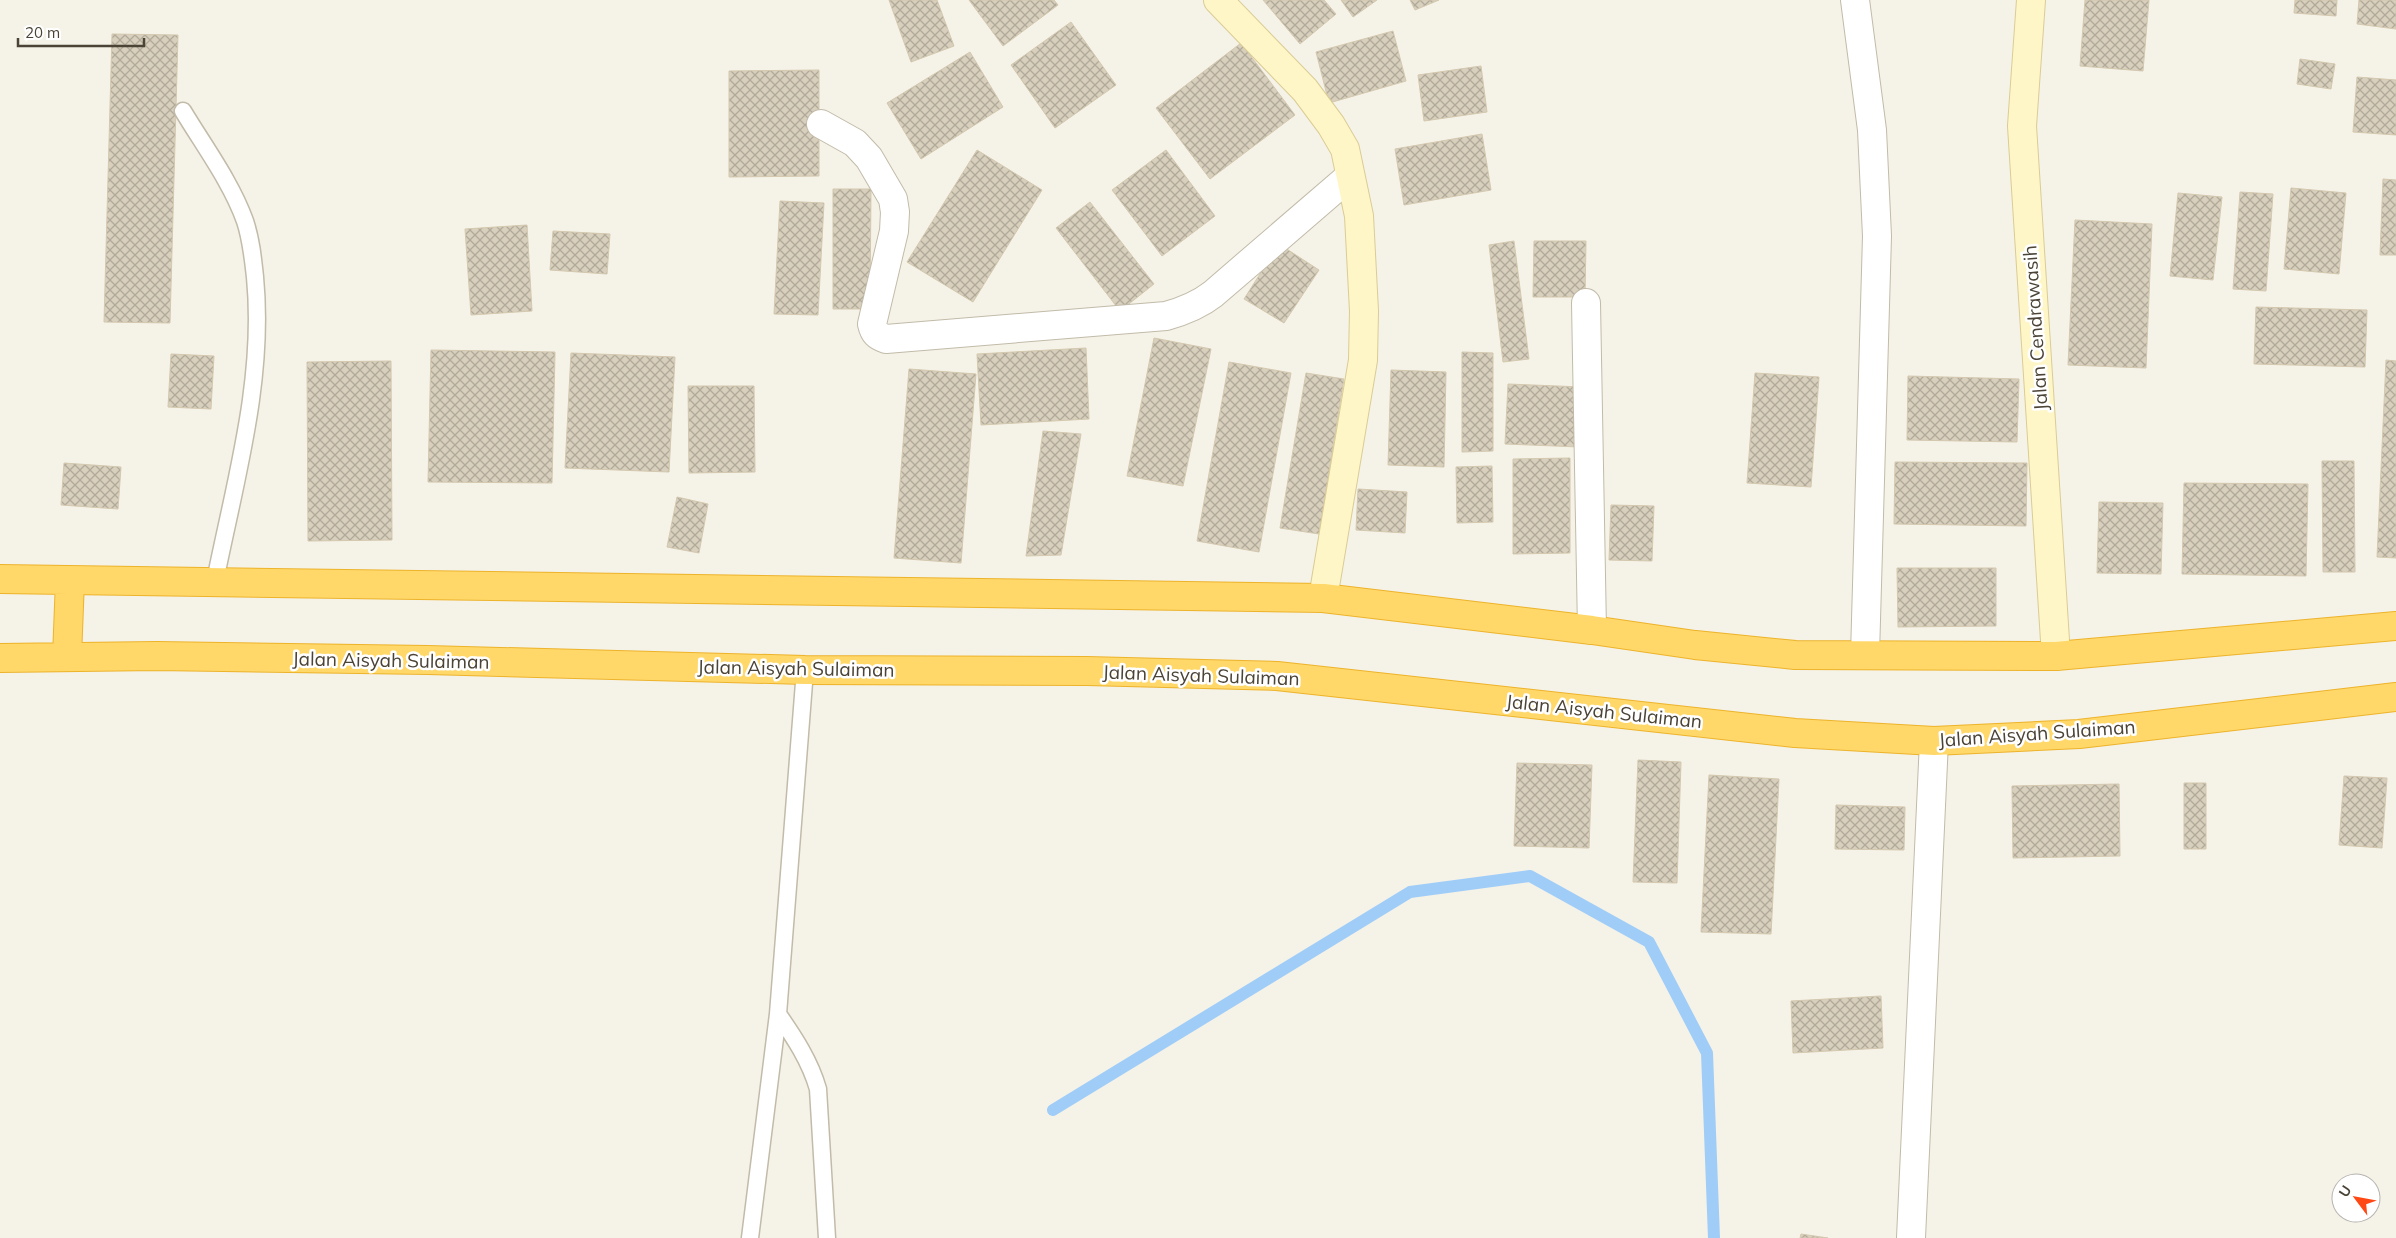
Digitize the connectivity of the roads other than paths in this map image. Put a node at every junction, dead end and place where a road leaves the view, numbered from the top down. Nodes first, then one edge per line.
1 (1218, 0) edge
2 (1855, 0) edge
3 (2031, 0) edge
4 (184, 111) dead end
5 (821, 124) dead end
6 (1350, 176) junction
7 (1586, 303) dead end
8 (0, 579) edge
9 (70, 580) junction
10 (215, 581) junction
11 (1323, 598) junction
12 (2396, 626) edge
13 (1592, 630) junction
14 (1865, 655) junction
15 (2056, 656) junction
16 (68, 657) junction
17 (0, 658) edge
18 (805, 670) junction
19 (2396, 698) edge
20 (1934, 741) junction
21 (778, 1014) junction
22 (750, 1238) edge
23 (827, 1238) edge
24 (1911, 1238) edge

1 - 6 street
2 - 14 street
3 - 15 street, Jalan Cendrawasih
4 - 10 lane
5 - 6 street
6 - 11 street
7 - 13 street
8 - 9 highway
9 - 10 highway
9 - 16 highway
10 - 11 highway
11 - 13 highway
12 - 15 highway
13 - 14 highway
14 - 15 highway
16 - 17 highway, Jalan Aisyah Sulaiman
16 - 18 highway, Jalan Aisyah Sulaiman
18 - 20 highway, Jalan Aisyah Sulaiman
18 - 21 lane
19 - 20 highway, Jalan Aisyah Sulaiman
20 - 24 street
21 - 22 lane
21 - 23 lane

